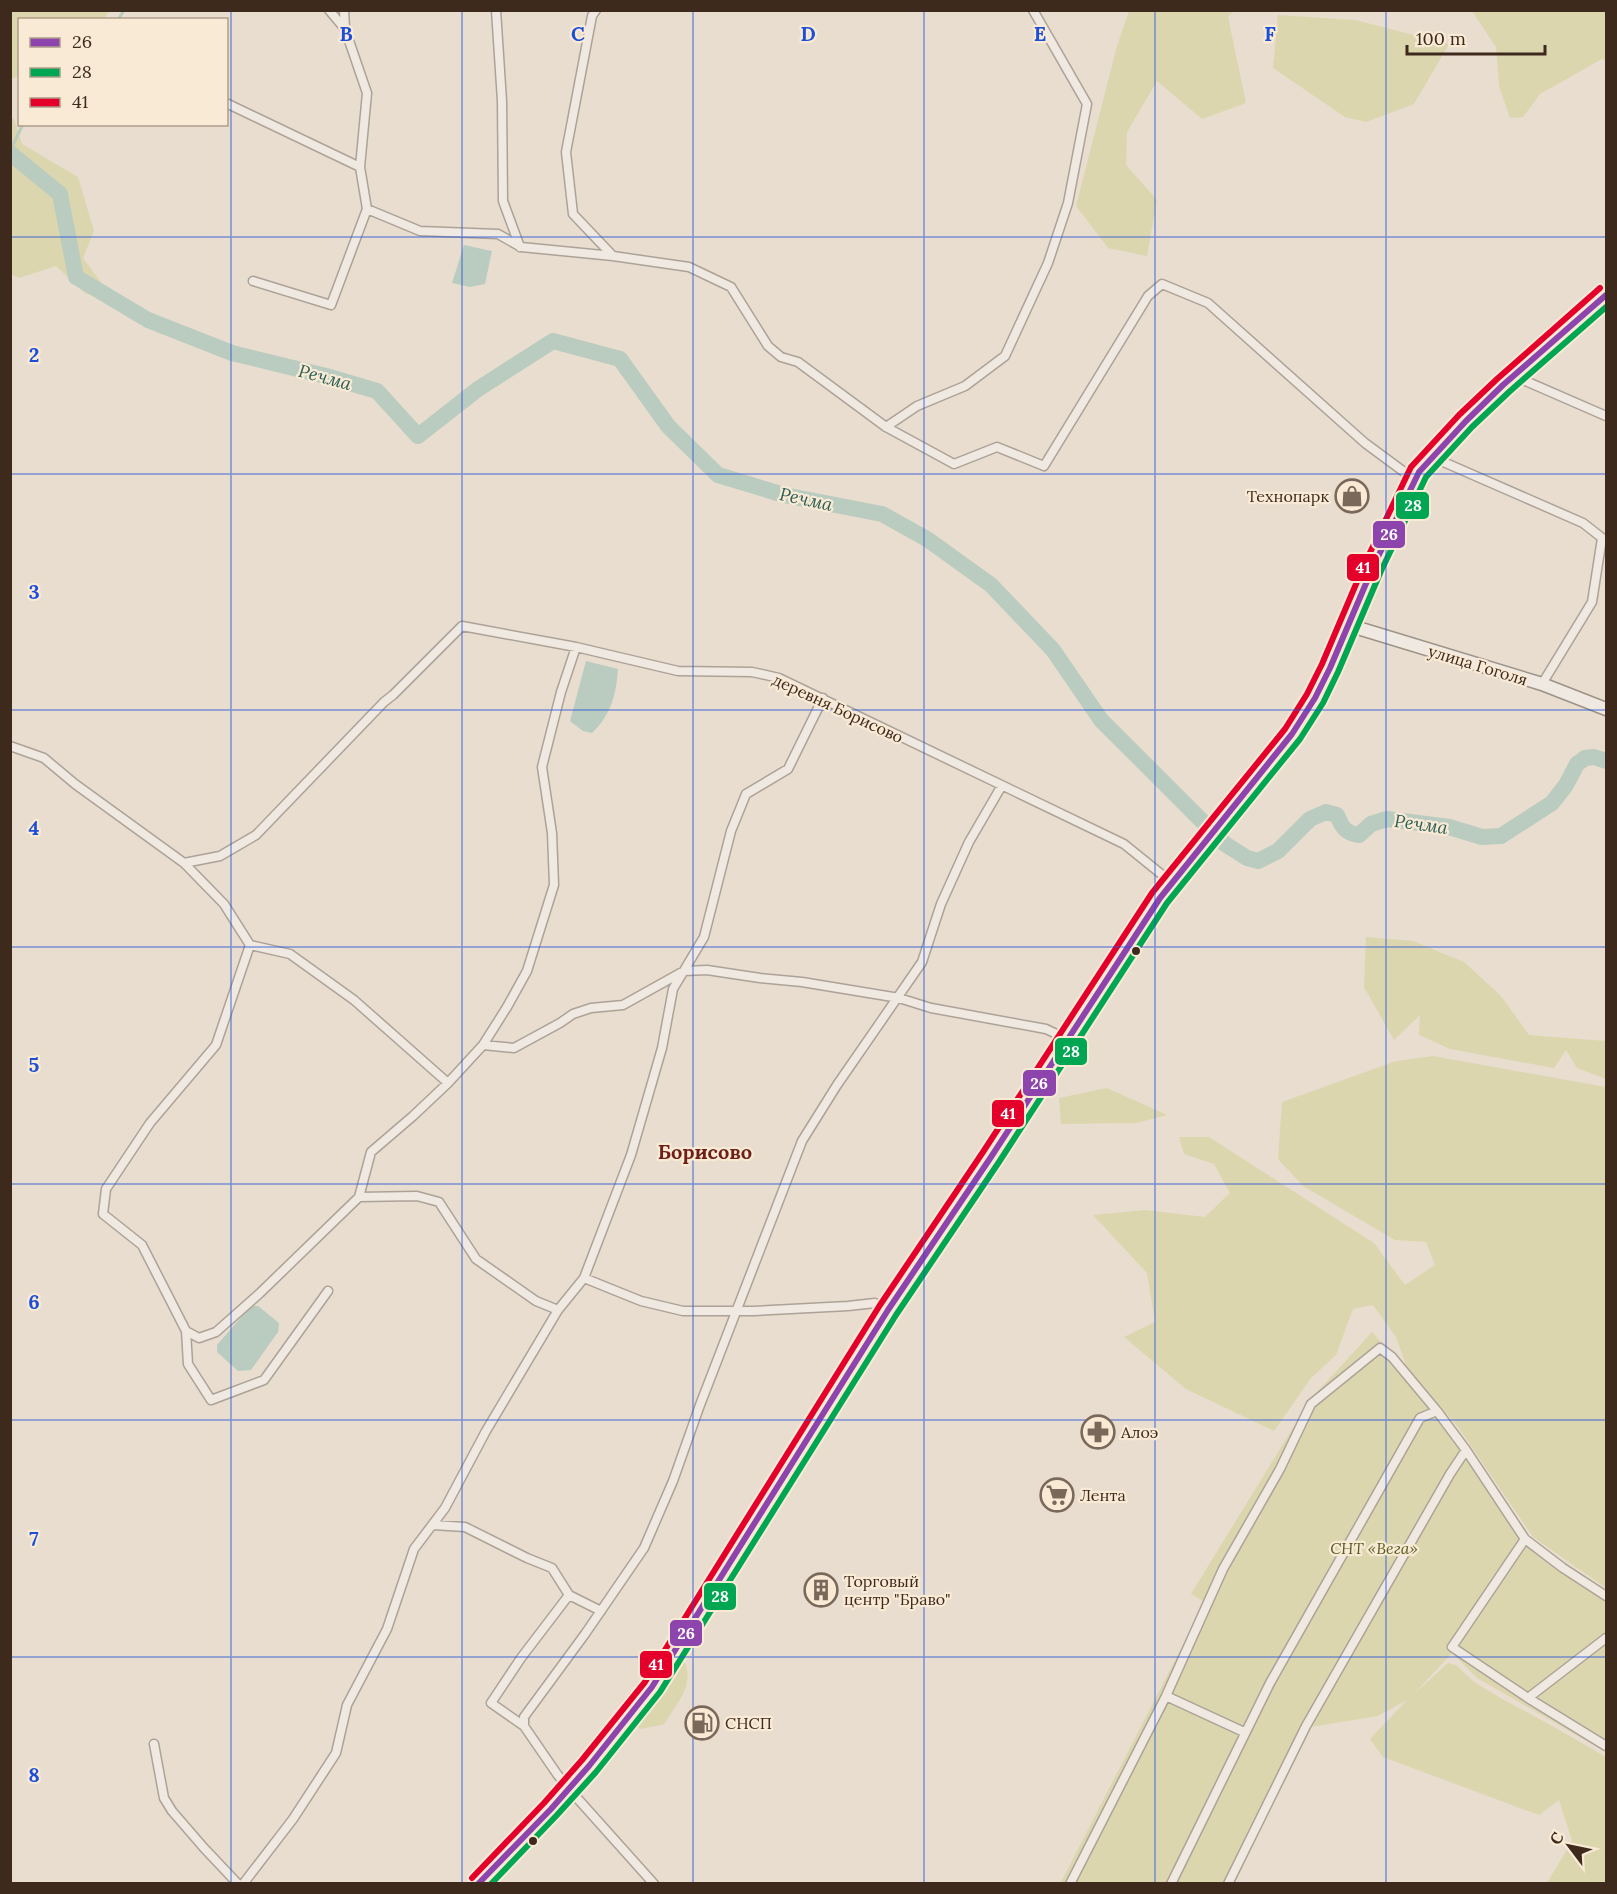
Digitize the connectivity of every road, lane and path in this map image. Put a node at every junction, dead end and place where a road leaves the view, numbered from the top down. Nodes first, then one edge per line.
1 (329, 10) edge
2 (345, 10) edge
3 (495, 10) edge
4 (596, 10) edge
5 (1033, 10) edge
6 (345, 29) junction
7 (228, 105) edge
8 (360, 167) junction
9 (368, 209) junction
10 (520, 248) junction
11 (613, 256) junction
12 (253, 281) dead end
13 (1606, 295) edge
14 (1514, 376) junction
15 (1606, 416) edge
16 (886, 428) junction
17 (1432, 457) junction
18 (1415, 480) junction
19 (1604, 539) edge
20 (1348, 625) junction
21 (576, 647) junction
22 (1542, 684) junction
23 (823, 698) junction
24 (1606, 709) edge
25 (10, 746) edge
26 (1001, 787) junction
27 (184, 862) junction
28 (1171, 882) junction
29 (250, 945) junction
30 (684, 971) junction
31 (899, 998) junction
32 (1067, 1039) junction
33 (483, 1045) junction
34 (448, 1083) junction
35 (359, 1197) junction
36 (584, 1278) junction
37 (328, 1291) dead end
38 (558, 1310) junction
39 (737, 1310) junction
40 (888, 1310) junction
41 (186, 1331) junction
42 (1437, 1411) junction
43 (1466, 1450) junction
44 (433, 1525) junction
45 (1525, 1539) junction
46 (569, 1594) junction
47 (1606, 1596) edge
48 (601, 1611) junction
49 (1606, 1638) edge
50 (1166, 1696) junction
51 (1528, 1698) junction
52 (524, 1726) junction
53 (1244, 1732) junction
54 (154, 1744) dead end
55 (1606, 1746) edge
56 (569, 1789) junction
57 (238, 1884) edge
58 (243, 1884) edge
59 (478, 1884) edge
60 (654, 1884) edge
61 (1070, 1884) edge
62 (1171, 1884) edge
63 (1228, 1884) edge

1 - 6 street
2 - 6 street
3 - 10 street
4 - 11 street
5 - 16 street
6 - 8 street
7 - 8 street
8 - 9 street
9 - 10 street
9 - 12 street
10 - 11 street
11 - 16 street
13 - 14 main road
14 - 15 street
14 - 17 main road
16 - 18 street
17 - 18 main road
17 - 19 street
18 - 20 main road
19 - 22 street
20 - 22 street, улица Гоголя
20 - 28 main road
21 - 23 street, деревня Борисово
21 - 27 street, деревня Борисово
21 - 33 street
22 - 24 street, улица Гоголя
23 - 26 street, деревня Борисово
23 - 30 street
25 - 27 street
26 - 28 street, деревня Борисово
26 - 31 street
27 - 29 street
28 - 32 main road
29 - 34 street
29 - 41 street
30 - 31 street
30 - 33 street
30 - 36 street
31 - 32 street
31 - 39 street
32 - 40 main road
33 - 34 street
34 - 35 street
35 - 38 street
35 - 41 street
36 - 38 street
36 - 39 street
37 - 41 street
38 - 44 street
39 - 40 street
39 - 48 street
40 - 56 main road
42 - 43 street
42 - 50 street
42 - 53 street
43 - 45 street
43 - 63 street
44 - 46 street
44 - 58 street
45 - 47 street
45 - 51 street
46 - 48 street
46 - 52 street
48 - 52 street
49 - 51 street
50 - 53 street
50 - 61 street
51 - 55 street
52 - 56 street
53 - 62 street
54 - 57 street
56 - 59 main road
56 - 60 street

